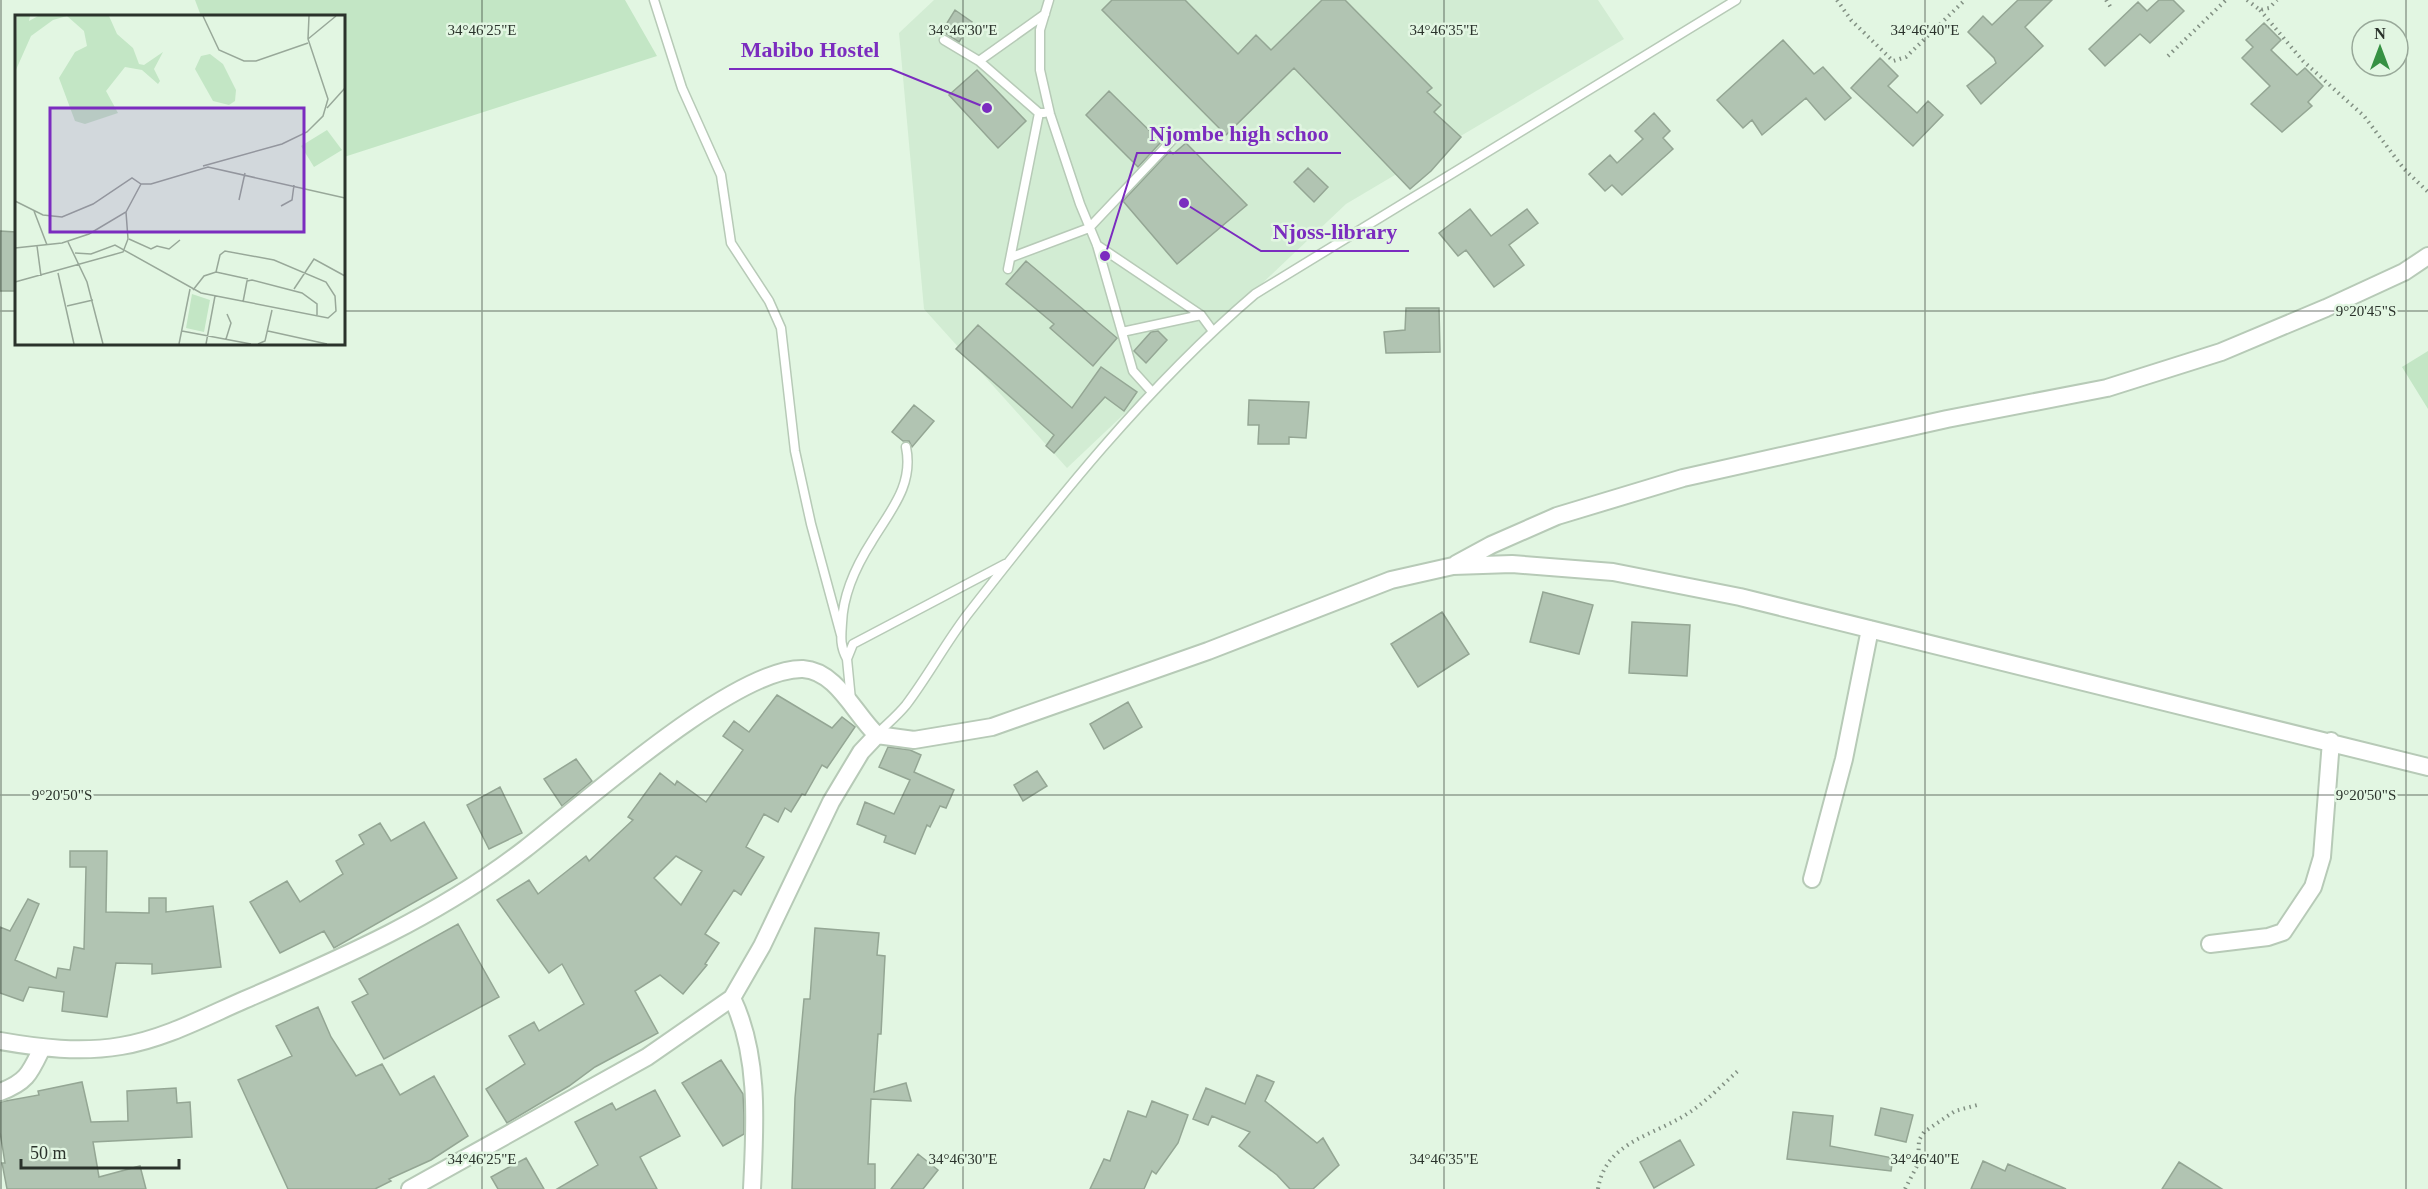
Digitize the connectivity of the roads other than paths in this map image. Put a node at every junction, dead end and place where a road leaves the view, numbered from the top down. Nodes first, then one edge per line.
1 (654, 0) edge
2 (1049, 0) edge
3 (1736, 0) edge
4 (1045, 14) junction
5 (944, 40) dead end
6 (979, 61) junction
7 (1039, 113) junction
8 (1050, 114) junction
9 (1176, 136) dead end
10 (1089, 228) junction
11 (1097, 245) junction
12 (2428, 256) edge
13 (1012, 257) junction
14 (1008, 269) dead end
15 (1201, 315) junction
16 (1212, 330) junction
17 (1122, 332) junction
18 (1152, 392) junction
19 (906, 447) dead end
20 (1010, 562) junction
21 (1453, 566) junction
22 (1870, 629) junction
23 (841, 635) junction
24 (847, 659) junction
25 (852, 706) junction
26 (877, 735) junction
27 (2331, 741) junction
28 (2428, 767) edge
29 (1812, 879) dead end
30 (2210, 944) dead end
31 (732, 998) junction
32 (0, 1041) edge
33 (42, 1048) junction
34 (0, 1092) edge
35 (410, 1189) edge
36 (752, 1189) edge

1 - 23 lane
2 - 4 lane
3 - 16 lane
4 - 6 lane
4 - 8 lane
5 - 6 lane
6 - 7 lane
7 - 8 lane
7 - 13 lane
8 - 10 lane
9 - 10 lane
10 - 11 lane
10 - 13 lane
11 - 15 lane
11 - 17 lane
12 - 21 street
13 - 14 lane
15 - 16 lane
15 - 17 lane
16 - 18 lane
17 - 18 lane
18 - 20 lane
19 - 23 lane
20 - 24 lane
20 - 26 lane
21 - 22 street
21 - 26 street
22 - 27 street
22 - 29 street
23 - 24 lane
24 - 25 lane
25 - 26 street
25 - 33 street
26 - 31 street
27 - 28 street
27 - 30 street
31 - 35 street
31 - 36 street
32 - 33 street
33 - 34 street

